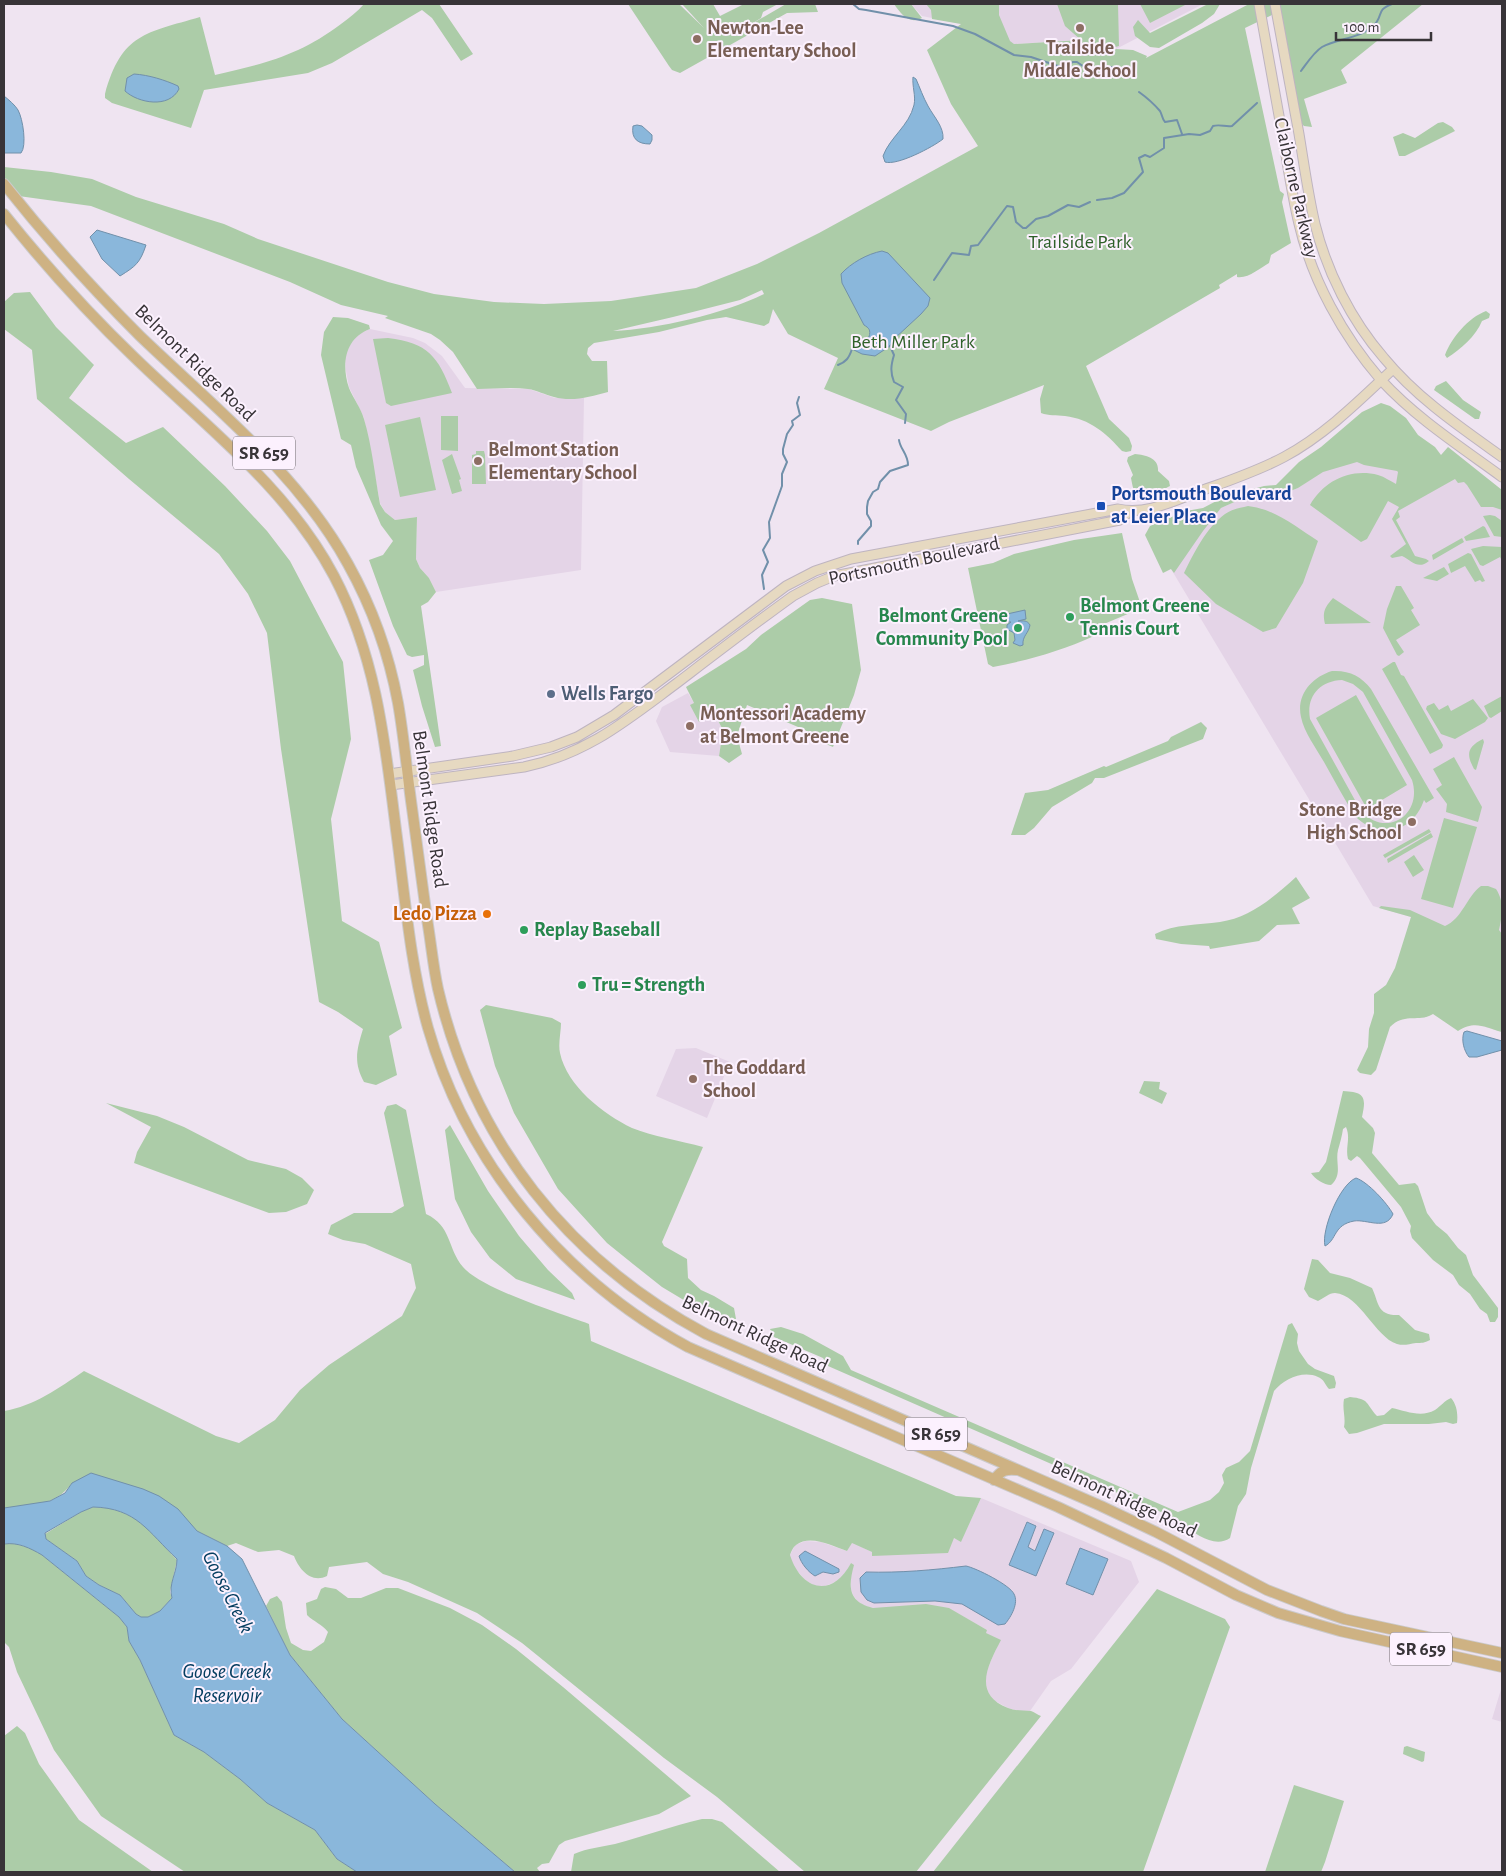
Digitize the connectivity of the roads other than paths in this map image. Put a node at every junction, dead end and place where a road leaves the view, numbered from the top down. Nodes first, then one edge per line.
1 (1259, 4) edge
2 (1275, 4) edge
3 (4, 184) edge
4 (4, 214) edge
5 (1393, 369) junction
6 (1381, 380) junction
7 (1502, 457) edge
8 (1502, 477) edge
9 (1130, 511) junction
10 (407, 772) junction
11 (390, 780) junction
12 (409, 783) junction
13 (1023, 1471) junction
14 (994, 1480) junction
15 (1502, 1653) edge
16 (1502, 1668) edge

1 - 6 street, Claiborne Parkway
2 - 5 street, Claiborne Parkway
3 - 10 main road, Belmont Ridge Road / SR 659
4 - 11 main road, Belmont Ridge Road / SR 659
5 - 6 street, Portsmouth Boulevard
5 - 7 street, Claiborne Parkway
6 - 8 street, Claiborne Parkway
6 - 9 street, Portsmouth Boulevard
9 - 10 street, Portsmouth Boulevard
9 - 12 street, Portsmouth Boulevard
10 - 11 street, Portsmouth Boulevard
10 - 12 main road, Belmont Ridge Road / SR 659
11 - 12 street, Portsmouth Boulevard
11 - 14 main road, Belmont Ridge Road / SR 659
12 - 13 main road, Belmont Ridge Road / SR 659
13 - 14 main road
13 - 15 main road, Belmont Ridge Road / SR 659
14 - 16 main road, Belmont Ridge Road / SR 659

